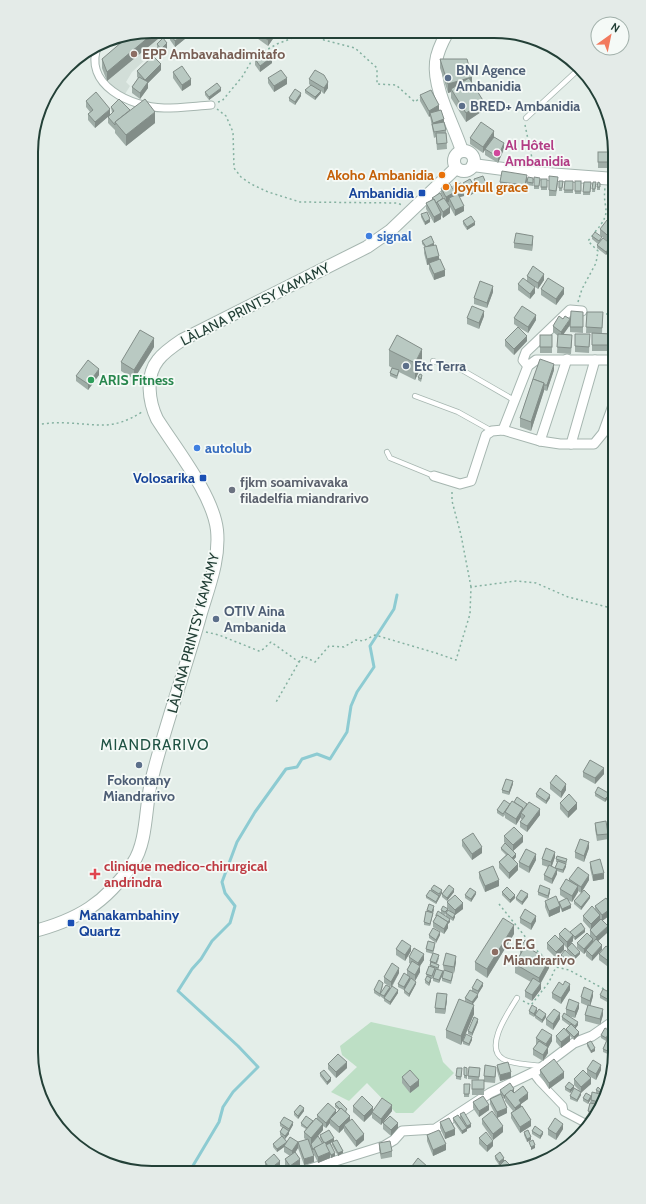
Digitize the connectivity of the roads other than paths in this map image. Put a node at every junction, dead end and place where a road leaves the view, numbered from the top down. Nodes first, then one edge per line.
1 (445, 38) edge
2 (96, 52) edge
3 (575, 72) edge
4 (211, 105) road end
5 (526, 118) road end
6 (462, 151) junction
7 (473, 165) junction
8 (456, 168) junction
9 (608, 178) edge
10 (579, 308) road end
11 (567, 359) junction
12 (594, 360) junction
13 (608, 360) edge
14 (433, 362) dead end
15 (528, 366) junction
16 (415, 396) dead end
17 (514, 400) junction
18 (608, 418) edge
19 (503, 430) junction
20 (492, 431) junction
21 (540, 441) junction
22 (571, 444) junction
23 (387, 452) dead end
24 (434, 476) joint
25 (38, 930) edge
26 (517, 998) road end
27 (608, 1025) edge
28 (542, 1066) junction
29 (534, 1072) junction
30 (583, 1122) edge
31 (319, 1166) edge

1 - 6 street
2 - 4 street
3 - 5 lane
6 - 7 street
6 - 8 street
7 - 8 street
7 - 9 street
8 - 25 street, LÀLANA PRINTSY KAMAMY
10 - 15 street
11 - 12 street
11 - 15 street
11 - 21 street
12 - 13 street
12 - 22 street
14 - 17 lane
15 - 17 street
16 - 20 lane
17 - 19 street
18 - 22 street
19 - 20 street
19 - 21 street
20 - 24 street
21 - 22 street
23 - 24 lane
26 - 28 lane
27 - 28 street
28 - 29 street
29 - 30 street
29 - 31 street

